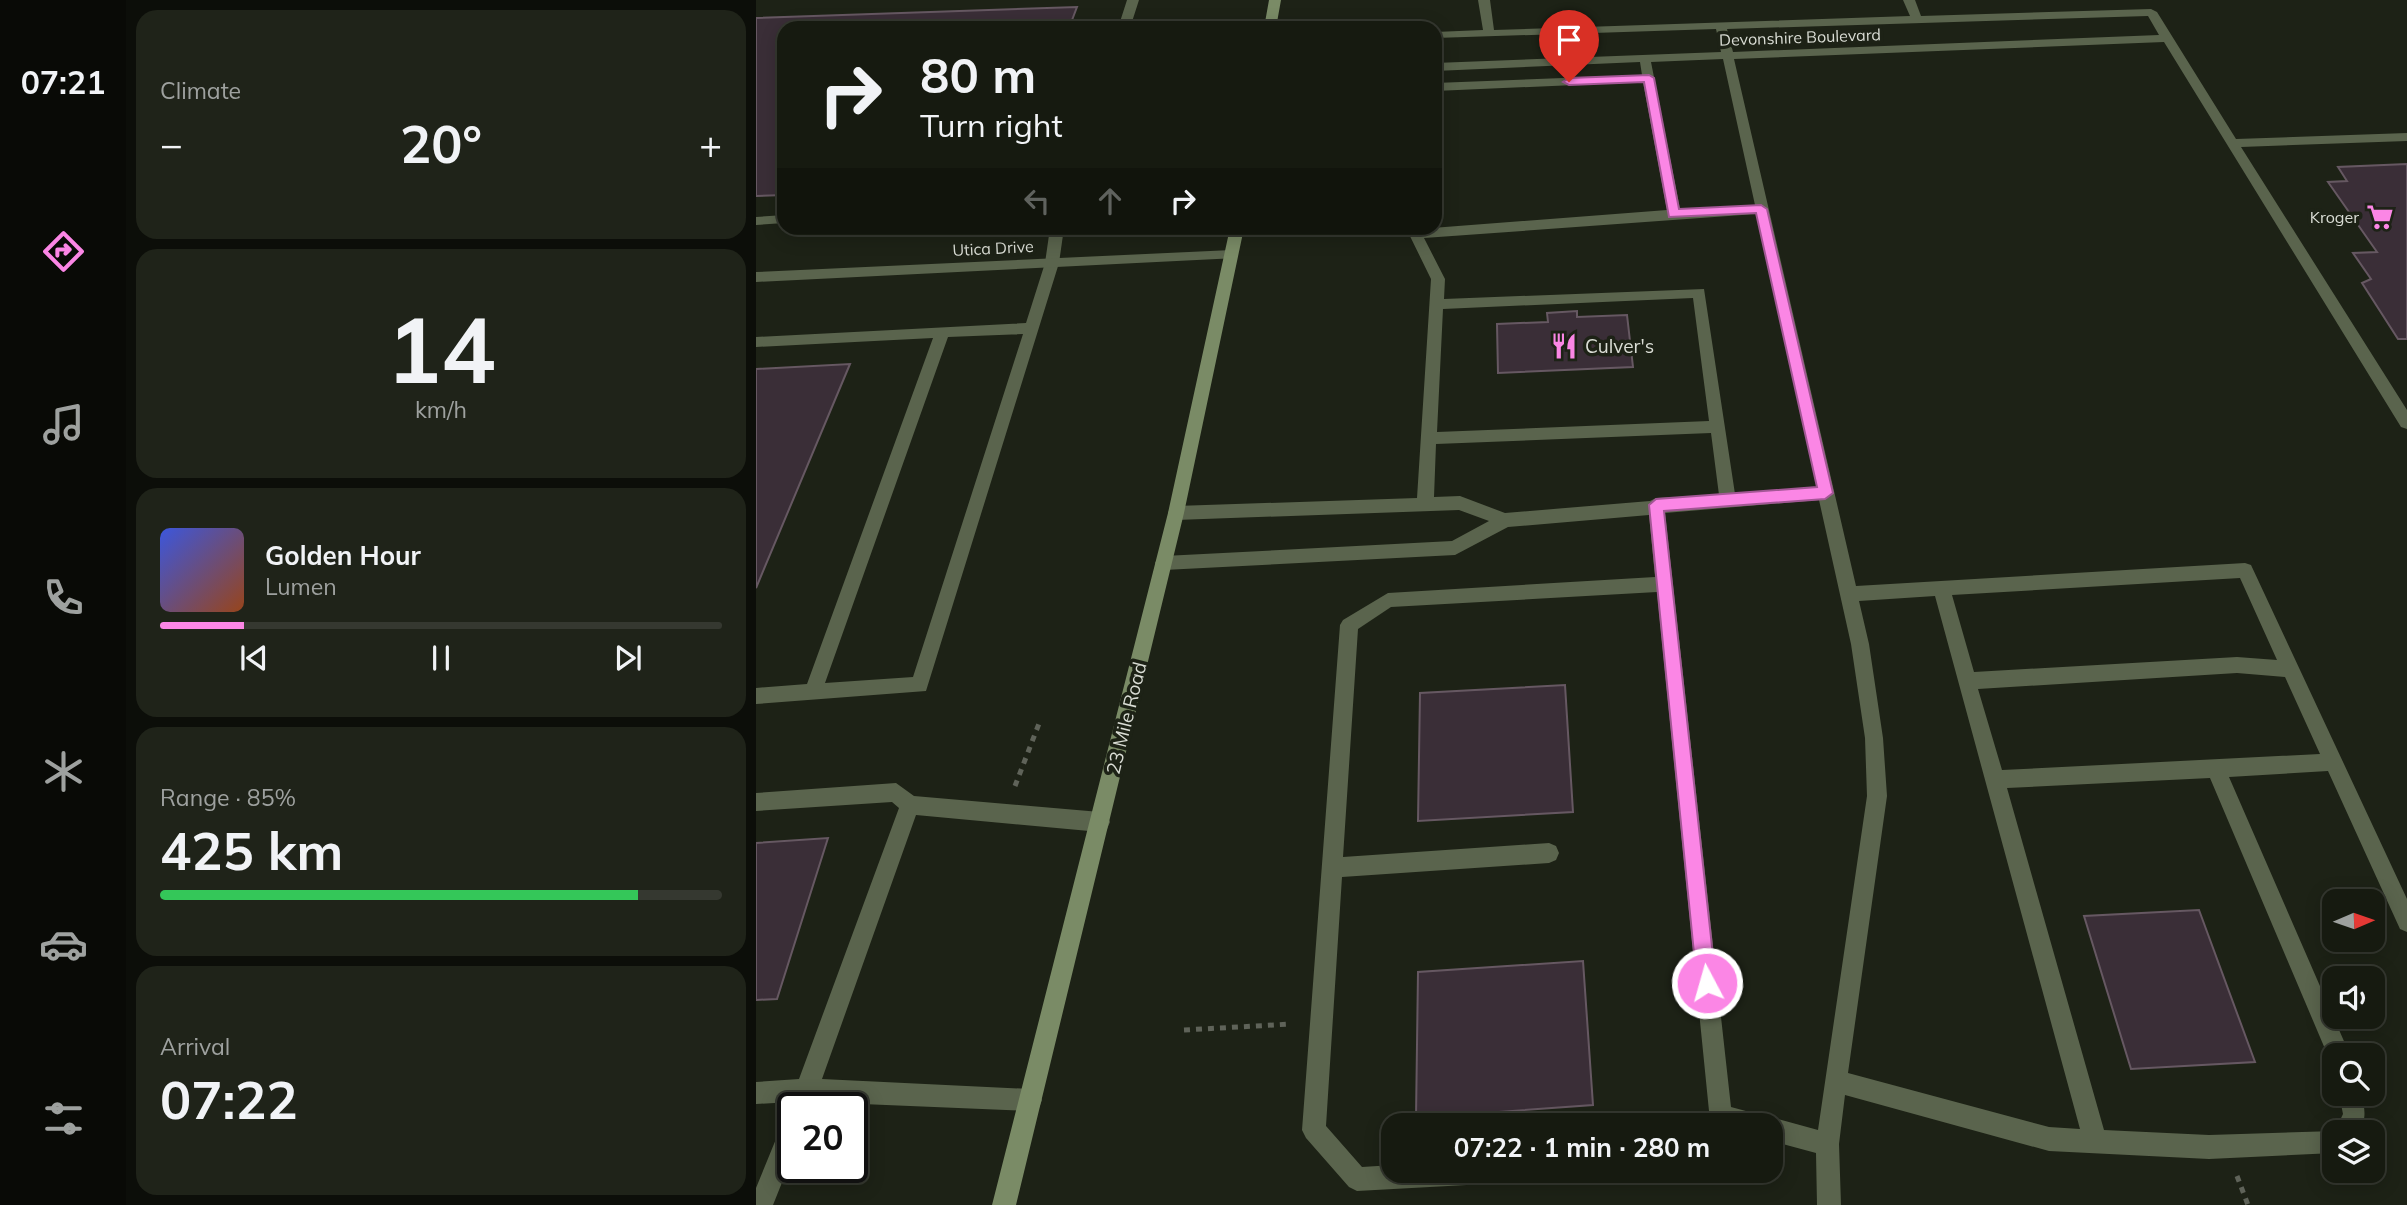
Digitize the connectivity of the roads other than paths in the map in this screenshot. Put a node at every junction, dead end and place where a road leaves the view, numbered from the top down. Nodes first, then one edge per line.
1 (1133, 0) edge
2 (1275, 0) edge
3 (1484, 0) edge
4 (1909, 0) edge
5 (1917, 19) junction
6 (1126, 21) edge
7 (1271, 21) edge
8 (1721, 26) junction
9 (1489, 33) junction
10 (1442, 35) edge
11 (2167, 38) junction
12 (1727, 55) junction
13 (1645, 59) junction
14 (1442, 67) edge
15 (1649, 78) junction
16 (1442, 87) edge
17 (2407, 137) edge
18 (2232, 143) junction
19 (1761, 209) junction
20 (1674, 214) junction
21 (777, 220) edge
22 (756, 221) edge
23 (1442, 229) edge
24 (1056, 235) edge
25 (1236, 235) edge
26 (1415, 235) edge
27 (1232, 255) junction
28 (1052, 263) junction
29 (756, 277) edge
30 (1436, 304) junction
31 (1030, 328) junction
32 (943, 332) junction
33 (756, 342) edge
34 (2407, 423) edge
35 (1718, 427) junction
36 (1429, 438) junction
37 (1825, 493) junction
38 (1728, 500) junction
39 (1425, 504) junction
40 (1656, 505) junction
41 (1176, 513) junction
42 (1505, 520) junction
43 (1164, 563) junction
44 (1664, 584) junction
45 (1941, 588) junction
46 (1848, 594) junction
47 (2291, 669) junction
48 (1967, 681) junction
49 (813, 692) junction
50 (756, 696) edge
51 (2334, 762) junction
52 (2216, 768) junction
53 (1994, 780) junction
54 (756, 802) edge
55 (910, 806) junction
56 (1100, 822) junction
57 (1549, 853) dead end
58 (1332, 868) junction
59 (2407, 922) edge
60 (2334, 1043) edge
61 (1836, 1081) junction
62 (806, 1092) edge
63 (756, 1093) edge
64 (777, 1096) edge
65 (868, 1099) edge
66 (1031, 1100) junction
67 (1715, 1113) edge
68 (1783, 1132) edge
69 (2095, 1140) junction
70 (2322, 1142) edge
71 (1827, 1144) junction
72 (777, 1165) edge
73 (1381, 1178) edge
74 (761, 1205) edge
75 (1004, 1205) edge
76 (1829, 1205) edge

1 - 6 street
2 - 7 main road
3 - 9 street
4 - 5 street
5 - 8 street, Devonshire Boulevard
5 - 11 street, Devonshire Boulevard
8 - 9 street, Devonshire Boulevard
8 - 12 street
9 - 10 street, Devonshire Boulevard
11 - 12 street, Devonshire Boulevard
11 - 18 street
12 - 13 street, Devonshire Boulevard
12 - 19 street
13 - 14 street, Devonshire Boulevard
13 - 15 street
15 - 16 street
15 - 20 street
17 - 18 street
18 - 34 street
19 - 20 street
19 - 37 street
20 - 23 street
21 - 22 street
24 - 28 street
25 - 27 main road, 23 Mile Road
26 - 30 street
27 - 28 street, Utica Drive
27 - 41 main road, 23 Mile Road
28 - 29 street, Utica Drive
28 - 31 street
30 - 35 street
30 - 36 street
31 - 32 street
31 - 49 street
32 - 33 street
32 - 49 street
35 - 36 street
35 - 38 street
36 - 39 street
37 - 38 street
37 - 46 street
38 - 40 street
39 - 41 street
39 - 42 street
40 - 42 street
40 - 44 street
41 - 43 main road, 23 Mile Road
42 - 43 street
43 - 56 main road, 23 Mile Road
44 - 58 street
44 - 67 street
45 - 46 street
45 - 47 street
45 - 48 street
46 - 61 street
47 - 48 street
47 - 51 street
48 - 53 street
49 - 50 street
51 - 52 street
51 - 59 street
52 - 53 street
52 - 60 street
53 - 69 street
54 - 55 street
55 - 56 street
55 - 62 street
56 - 66 main road, 23 Mile Road
57 - 58 street
58 - 73 street
61 - 69 street
61 - 71 street
63 - 64 street
65 - 66 street
66 - 75 main road, 23 Mile Road
68 - 71 street
69 - 70 street
71 - 76 street
72 - 74 street

